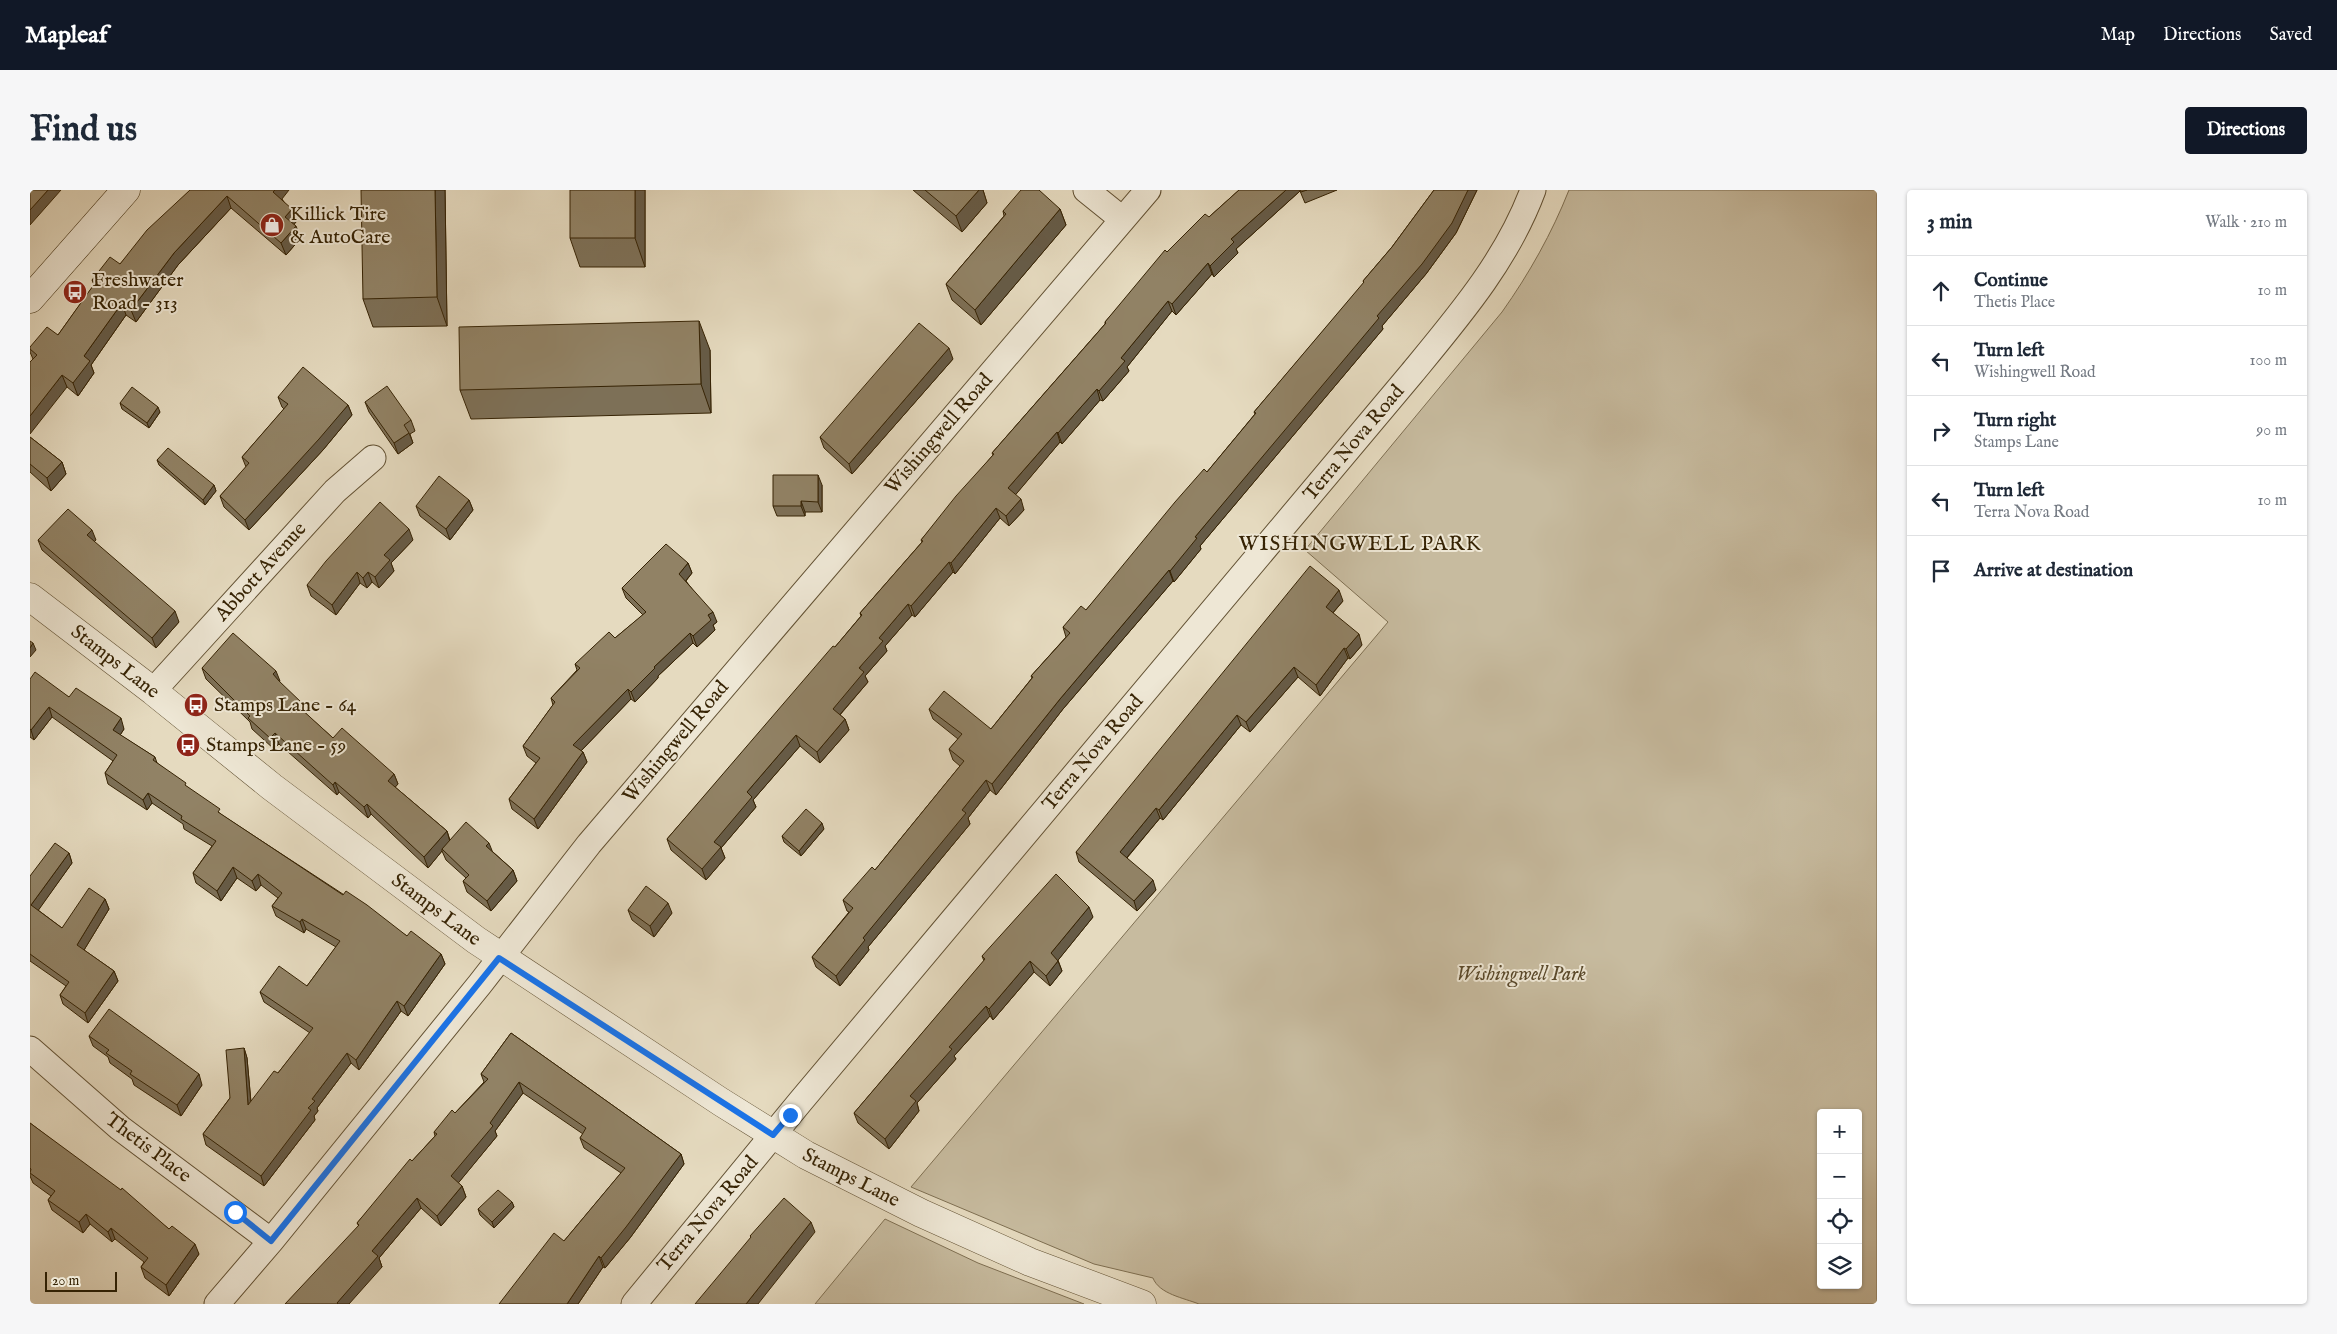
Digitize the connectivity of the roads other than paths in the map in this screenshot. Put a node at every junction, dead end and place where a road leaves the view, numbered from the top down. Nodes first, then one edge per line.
1 (126, 190) edge
2 (1086, 190) edge
3 (1148, 190) edge
4 (1533, 190) edge
5 (1122, 219) junction
6 (30, 299) edge
7 (373, 458) dead end
8 (30, 597) edge
9 (153, 691) junction
10 (499, 958) junction
11 (30, 1049) edge
12 (773, 1135) junction
13 (271, 1241) junction
14 (217, 1304) edge
15 (634, 1304) edge
16 (1142, 1304) edge

1 - 6 street
2 - 5 street
3 - 5 street, Wishingwell Road
4 - 12 street, Terra Nova Road
5 - 10 street, Wishingwell Road
7 - 9 street, Abbott Avenue
8 - 9 street, Stamps Lane
9 - 10 street, Stamps Lane
10 - 12 street, Stamps Lane
10 - 13 street, Wishingwell Road
11 - 13 street, Thetis Place
12 - 15 street, Terra Nova Road
12 - 16 street, Stamps Lane
13 - 14 street, Wishingwell Road

